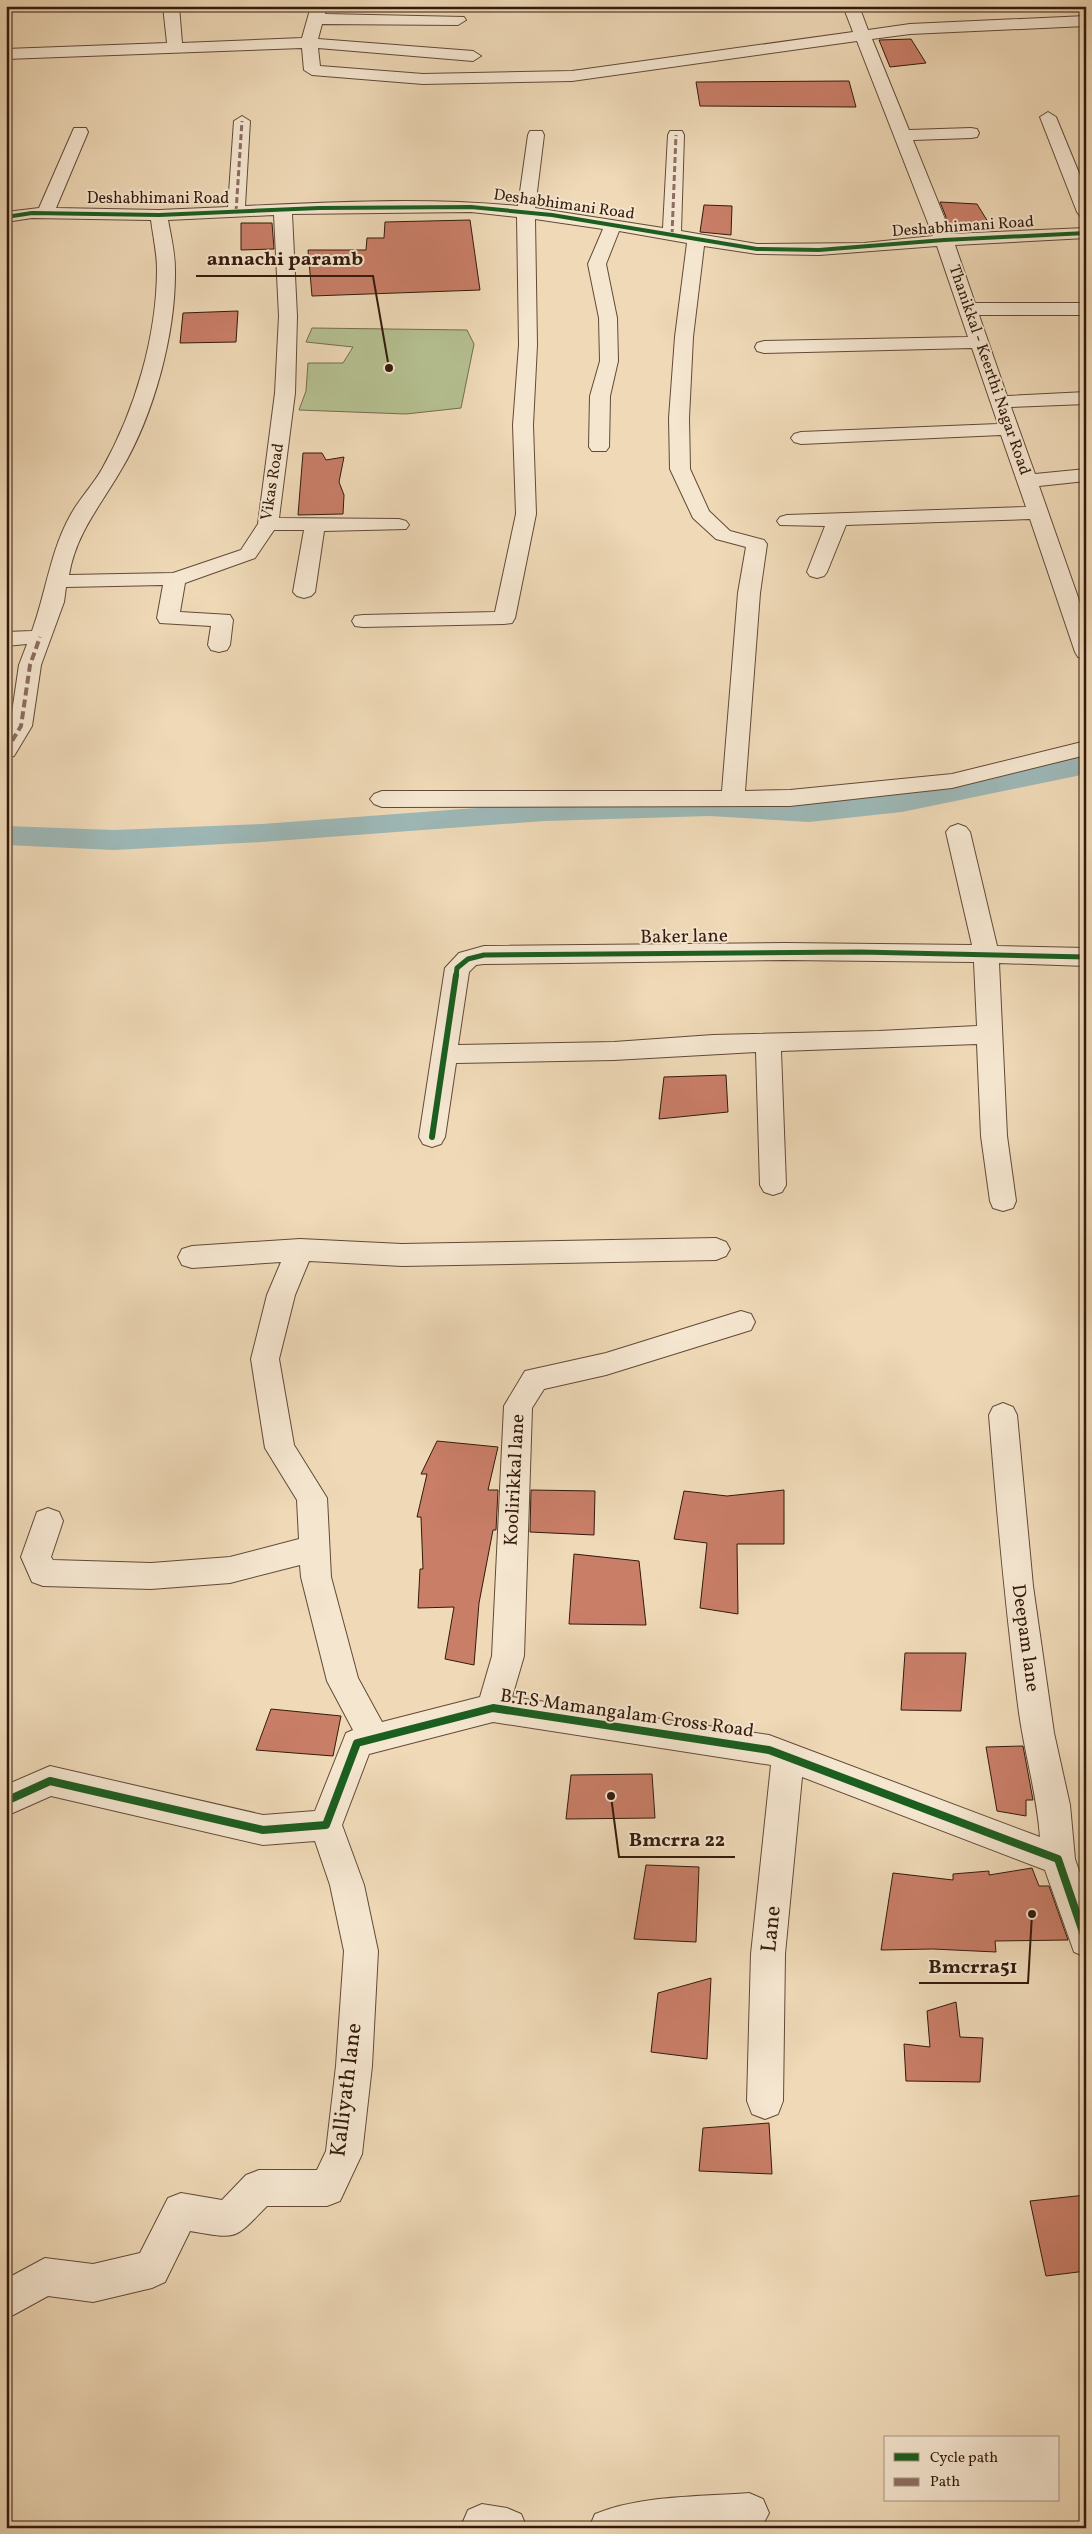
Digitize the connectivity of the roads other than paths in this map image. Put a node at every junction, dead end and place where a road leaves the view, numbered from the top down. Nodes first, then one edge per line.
1 (171, 6) edge
2 (851, 6) edge
3 (318, 12) edge
4 (458, 20) dead end
5 (1086, 21) edge
6 (863, 36) junction
7 (309, 43) junction
8 (175, 49) junction
9 (6, 54) edge
10 (473, 56) dead end
11 (1048, 117) dead end
12 (242, 121) dead end
13 (80, 132) dead end
14 (971, 133) dead end
15 (536, 136) dead end
16 (676, 136) dead end
17 (904, 136) junction
18 (283, 211) junction
19 (526, 211) junction
20 (236, 212) junction
21 (1086, 212) edge
22 (45, 213) junction
23 (159, 214) junction
24 (7, 218) edge
25 (613, 225) junction
26 (1086, 234) edge
27 (672, 235) junction
28 (696, 240) junction
29 (944, 240) junction
30 (968, 309) junction
31 (1086, 309) edge
32 (979, 342) junction
33 (764, 347) dead end
34 (1086, 398) edge
35 (1000, 402) junction
36 (1010, 429) junction
37 (801, 438) dead end
38 (599, 447) dead end
39 (1086, 475) edge
40 (1027, 481) junction
41 (1038, 513) junction
42 (838, 520) junction
43 (787, 521) dead end
44 (268, 524) junction
45 (315, 525) junction
46 (399, 525) dead end
47 (817, 572) dead end
48 (176, 579) junction
49 (57, 581) junction
50 (304, 592) dead end
51 (363, 621) dead end
52 (40, 637) junction
53 (6, 639) edge
54 (219, 644) dead end
55 (1086, 652) edge
56 (1086, 748) edge
57 (6, 751) edge
58 (733, 798) junction
59 (382, 799) dead end
60 (958, 832) dead end
61 (986, 953) junction
62 (1086, 957) edge
63 (989, 1034) junction
64 (768, 1043) junction
65 (445, 1054) junction
66 (432, 1137) dead end
67 (772, 1185) dead end
68 (1003, 1201) dead end
69 (716, 1249) dead end
70 (300, 1250) junction
71 (192, 1257) dead end
72 (741, 1322) dead end
73 (1003, 1415) dead end
74 (48, 1520) dead end
75 (314, 1548) junction
76 (492, 1708) junction
77 (374, 1738) junction
78 (788, 1757) junction
79 (6, 1801) edge
80 (326, 1825) junction
81 (1058, 1859) junction
82 (1086, 1941) edge
83 (765, 2101) dead end
84 (6, 2300) edge
85 (749, 2513) dead end
86 (609, 2528) edge

1 - 8 street
2 - 6 street, Thanikkal - Keerthi Nagar Road
3 - 4 street
3 - 7 street
5 - 6 street
6 - 7 street
6 - 17 street, Thanikkal - Keerthi Nagar Road
7 - 8 street
7 - 10 street
8 - 9 street
11 - 21 street
12 - 20 street
13 - 22 street
14 - 17 street
15 - 19 street
16 - 27 street
17 - 29 street, Thanikkal - Keerthi Nagar Road
18 - 19 street, Deshabhimani Road
18 - 20 street, Deshabhimani Road
18 - 44 street, Vikas Road
19 - 25 street, Deshabhimani Road
19 - 51 street
20 - 23 street, Deshabhimani Road
22 - 23 street, Deshabhimani Road
22 - 24 street, Deshabhimani Road
23 - 49 street
25 - 27 street, Deshabhimani Road
25 - 38 street
26 - 29 street, Deshabhimani Road
27 - 28 street, Deshabhimani Road
28 - 29 street, Deshabhimani Road
28 - 58 street
29 - 30 street, Thanikkal - Keerthi Nagar Road
30 - 31 street
30 - 32 street, Thanikkal - Keerthi Nagar Road
32 - 33 street
32 - 35 street, Thanikkal - Keerthi Nagar Road
34 - 35 street
35 - 36 street, Thanikkal - Keerthi Nagar Road
36 - 37 street
36 - 40 street, Thanikkal - Keerthi Nagar Road
39 - 40 street
40 - 41 street, Thanikkal - Keerthi Nagar Road
41 - 42 street
41 - 55 street, Thanikkal - Keerthi Nagar Road
42 - 43 street
42 - 47 street
44 - 45 street
44 - 48 street, Vikas Road
45 - 46 street
45 - 50 street
48 - 49 street, Vikas Road
48 - 54 street
49 - 52 street
52 - 53 street
52 - 57 street
56 - 58 street
58 - 59 street
60 - 61 street
61 - 62 street, Baker lane
61 - 63 street
61 - 65 street, Baker lane
63 - 64 street
63 - 68 street
64 - 65 street
64 - 67 street
65 - 66 street, Baker lane
69 - 70 street
70 - 71 street
70 - 75 street
72 - 76 street, Koolirikkal lane
73 - 81 street, Deepam lane
74 - 75 street
75 - 77 street
76 - 77 street, B.T.S Mamangalam Cross Road
76 - 78 street, B.T.S Mamangalam Cross Road
77 - 80 street, B.T.S Mamangalam Cross Road
78 - 81 street, B.T.S Mamangalam Cross Road
78 - 83 street, Lane
79 - 80 street
80 - 84 street, Kalliyath lane
81 - 82 street
85 - 86 street

